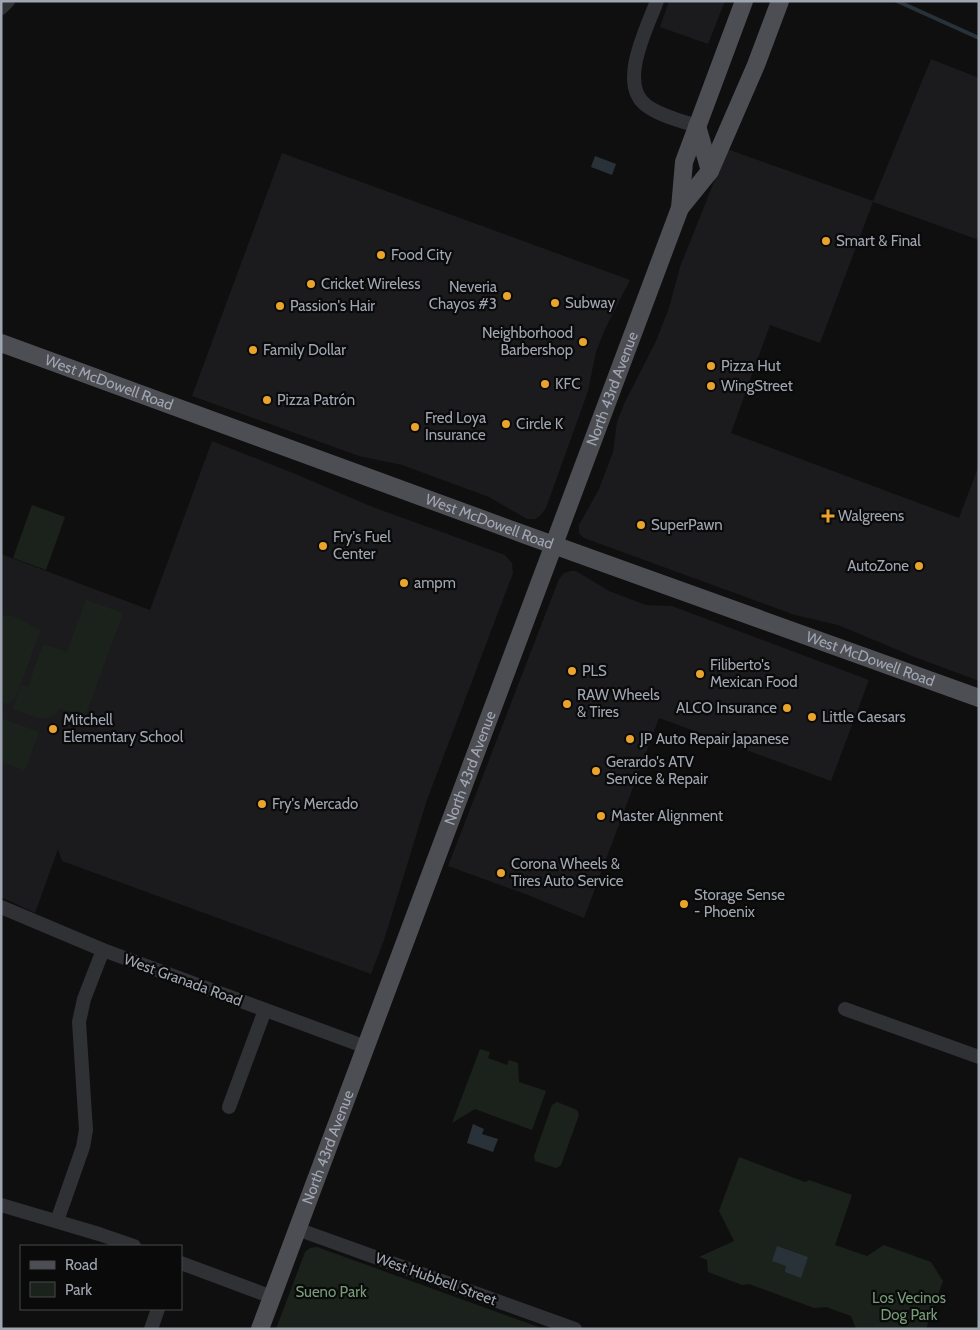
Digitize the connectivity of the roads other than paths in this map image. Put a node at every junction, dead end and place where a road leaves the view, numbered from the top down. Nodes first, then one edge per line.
1 (8, 1) edge
2 (657, 1) edge
3 (744, 1) edge
4 (780, 1) edge
5 (1, 8) edge
6 (697, 126) junction
7 (684, 162) junction
8 (710, 171) junction
9 (680, 208) junction
10 (1, 343) edge
11 (553, 545) junction
12 (979, 698) edge
13 (1, 908) edge
14 (103, 950) junction
15 (845, 1009) dead end
16 (265, 1010) junction
17 (366, 1047) junction
18 (979, 1057) edge
19 (229, 1107) dead end
20 (1, 1204) edge
21 (57, 1221) junction
22 (297, 1229) junction
23 (131, 1245) edge
24 (182, 1263) edge
25 (272, 1297) junction
26 (158, 1310) edge
27 (151, 1329) edge
28 (260, 1329) edge
29 (575, 1329) edge

1 - 5 street
2 - 6 street
3 - 6 main road, North 43rd Avenue
4 - 8 main road, North 43rd Avenue
6 - 7 main road, North 43rd Avenue
6 - 8 main road
7 - 8 main road
7 - 9 main road, North 43rd Avenue
8 - 9 main road, North 43rd Avenue
9 - 11 main road, North 43rd Avenue
10 - 11 main road, West McDowell Road
11 - 12 main road, West McDowell Road
11 - 17 main road, North 43rd Avenue
13 - 14 street, West Granada Road
14 - 16 street, West Granada Road
14 - 21 street
15 - 18 street
16 - 17 street, West Granada Road
16 - 19 street
17 - 22 main road, North 43rd Avenue
20 - 21 street
21 - 23 street
22 - 25 main road, North 43rd Avenue
22 - 29 street, West Hubbell Street
24 - 25 street
25 - 28 main road, North 43rd Avenue
26 - 27 street

